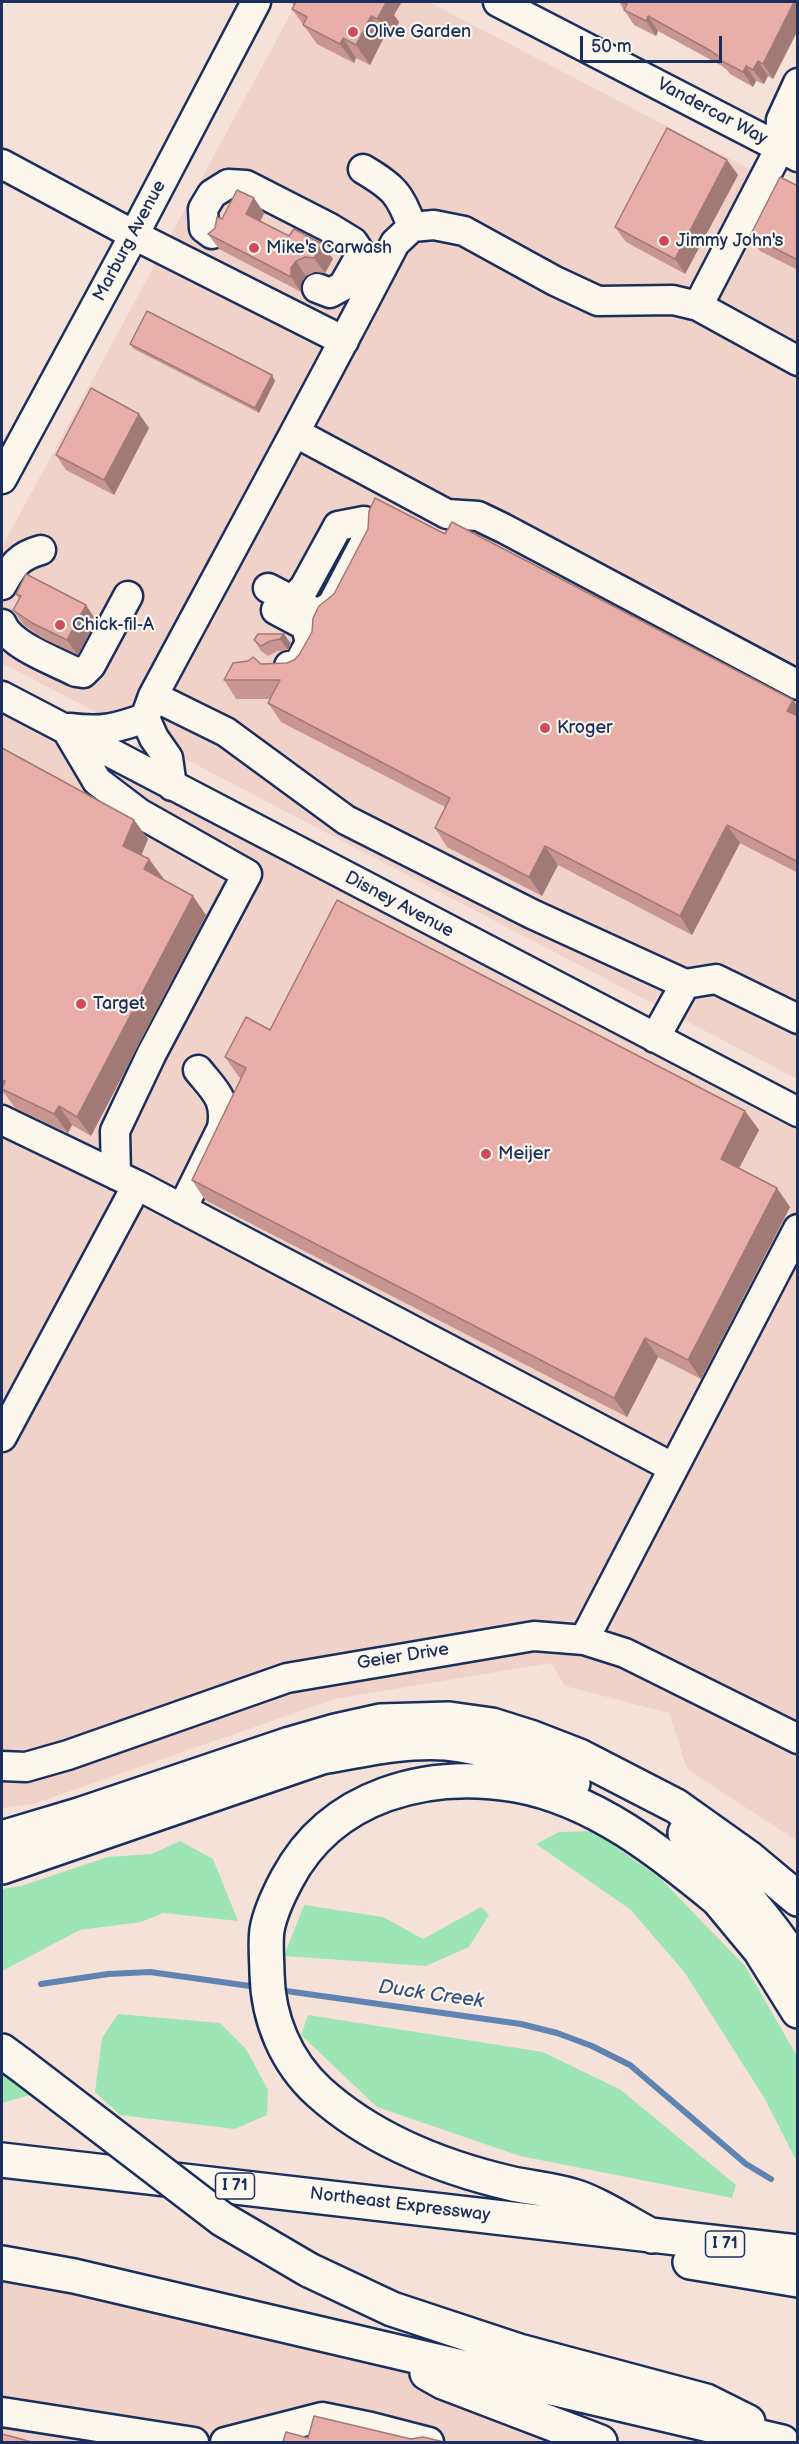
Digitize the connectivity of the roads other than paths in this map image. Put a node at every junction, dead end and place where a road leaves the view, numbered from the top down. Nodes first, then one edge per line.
1 (256, 2) edge
2 (498, 2) edge
3 (798, 83) edge
4 (792, 146) edge
5 (2, 164) edge
6 (363, 169) dead end
7 (412, 227) junction
8 (212, 234) edge
9 (134, 235) junction
10 (317, 288) dead end
11 (698, 306) junction
12 (344, 341) junction
13 (798, 361) edge
14 (296, 433) junction
15 (3, 473) edge
16 (387, 481) junction
17 (41, 550) dead end
18 (2, 585) edge
19 (128, 596) dead end
20 (2, 624) edge
21 (280, 667) edge
22 (798, 686) edge
23 (2, 696) edge
24 (149, 707) junction
25 (63, 730) junction
26 (172, 786) junction
27 (686, 984) junction
28 (798, 1019) edge
29 (655, 1038) junction
30 (198, 1070) dead end
31 (798, 1112) edge
32 (2, 1120) edge
33 (126, 1180) junction
34 (182, 1209) junction
35 (798, 1229) edge
36 (2, 1437) edge
37 (672, 1467) junction
38 (584, 1640) junction
39 (798, 1738) edge
40 (2, 1766) edge
41 (631, 1785) junction
42 (2, 1838) edge
43 (2, 1867) edge
44 (798, 1899) edge
45 (721, 1902) junction
46 (798, 1966) edge
47 (798, 2011) edge
48 (11, 2058) edge
49 (2, 2160) edge
50 (468, 2213) junction
51 (652, 2236) junction
52 (798, 2252) edge
53 (2, 2262) edge
54 (798, 2280) edge
55 (384, 2348) junction
56 (2, 2412) edge
57 (194, 2442) edge
58 (225, 2442) edge
59 (429, 2442) edge
60 (600, 2442) edge
61 (782, 2442) edge
62 (787, 2442) edge

1 - 9 street, Marburg Avenue
2 - 4 street, Vandercar Way
3 - 4 street
4 - 11 street
5 - 9 street
6 - 7 street
7 - 11 street
7 - 12 street
8 - 10 street
9 - 12 street
9 - 15 street, Marburg Avenue
11 - 13 street
12 - 14 street
14 - 16 street
14 - 24 street
16 - 21 street
16 - 22 street
17 - 18 street
19 - 20 street
23 - 25 street, Disney Avenue
24 - 25 street
24 - 26 street
24 - 27 street
25 - 26 street, Disney Avenue
25 - 33 street
26 - 29 street, Disney Avenue
27 - 28 street
27 - 29 street
29 - 31 street, Disney Avenue
30 - 34 street
32 - 33 street
33 - 34 street
33 - 36 street
34 - 37 street
35 - 37 street
37 - 38 street
38 - 39 street, Geier Drive
38 - 40 street, Geier Drive
41 - 42 highway
41 - 44 highway
41 - 46 highway
43 - 45 highway
45 - 47 highway
45 - 51 highway
48 - 62 highway, bridge
49 - 50 highway, Northeast Expressway / I 71
50 - 51 highway, Northeast Expressway / I 71
50 - 54 highway
51 - 52 highway, Northeast Expressway / I 71
53 - 55 highway
55 - 60 highway
55 - 61 highway
56 - 57 street
58 - 59 street

